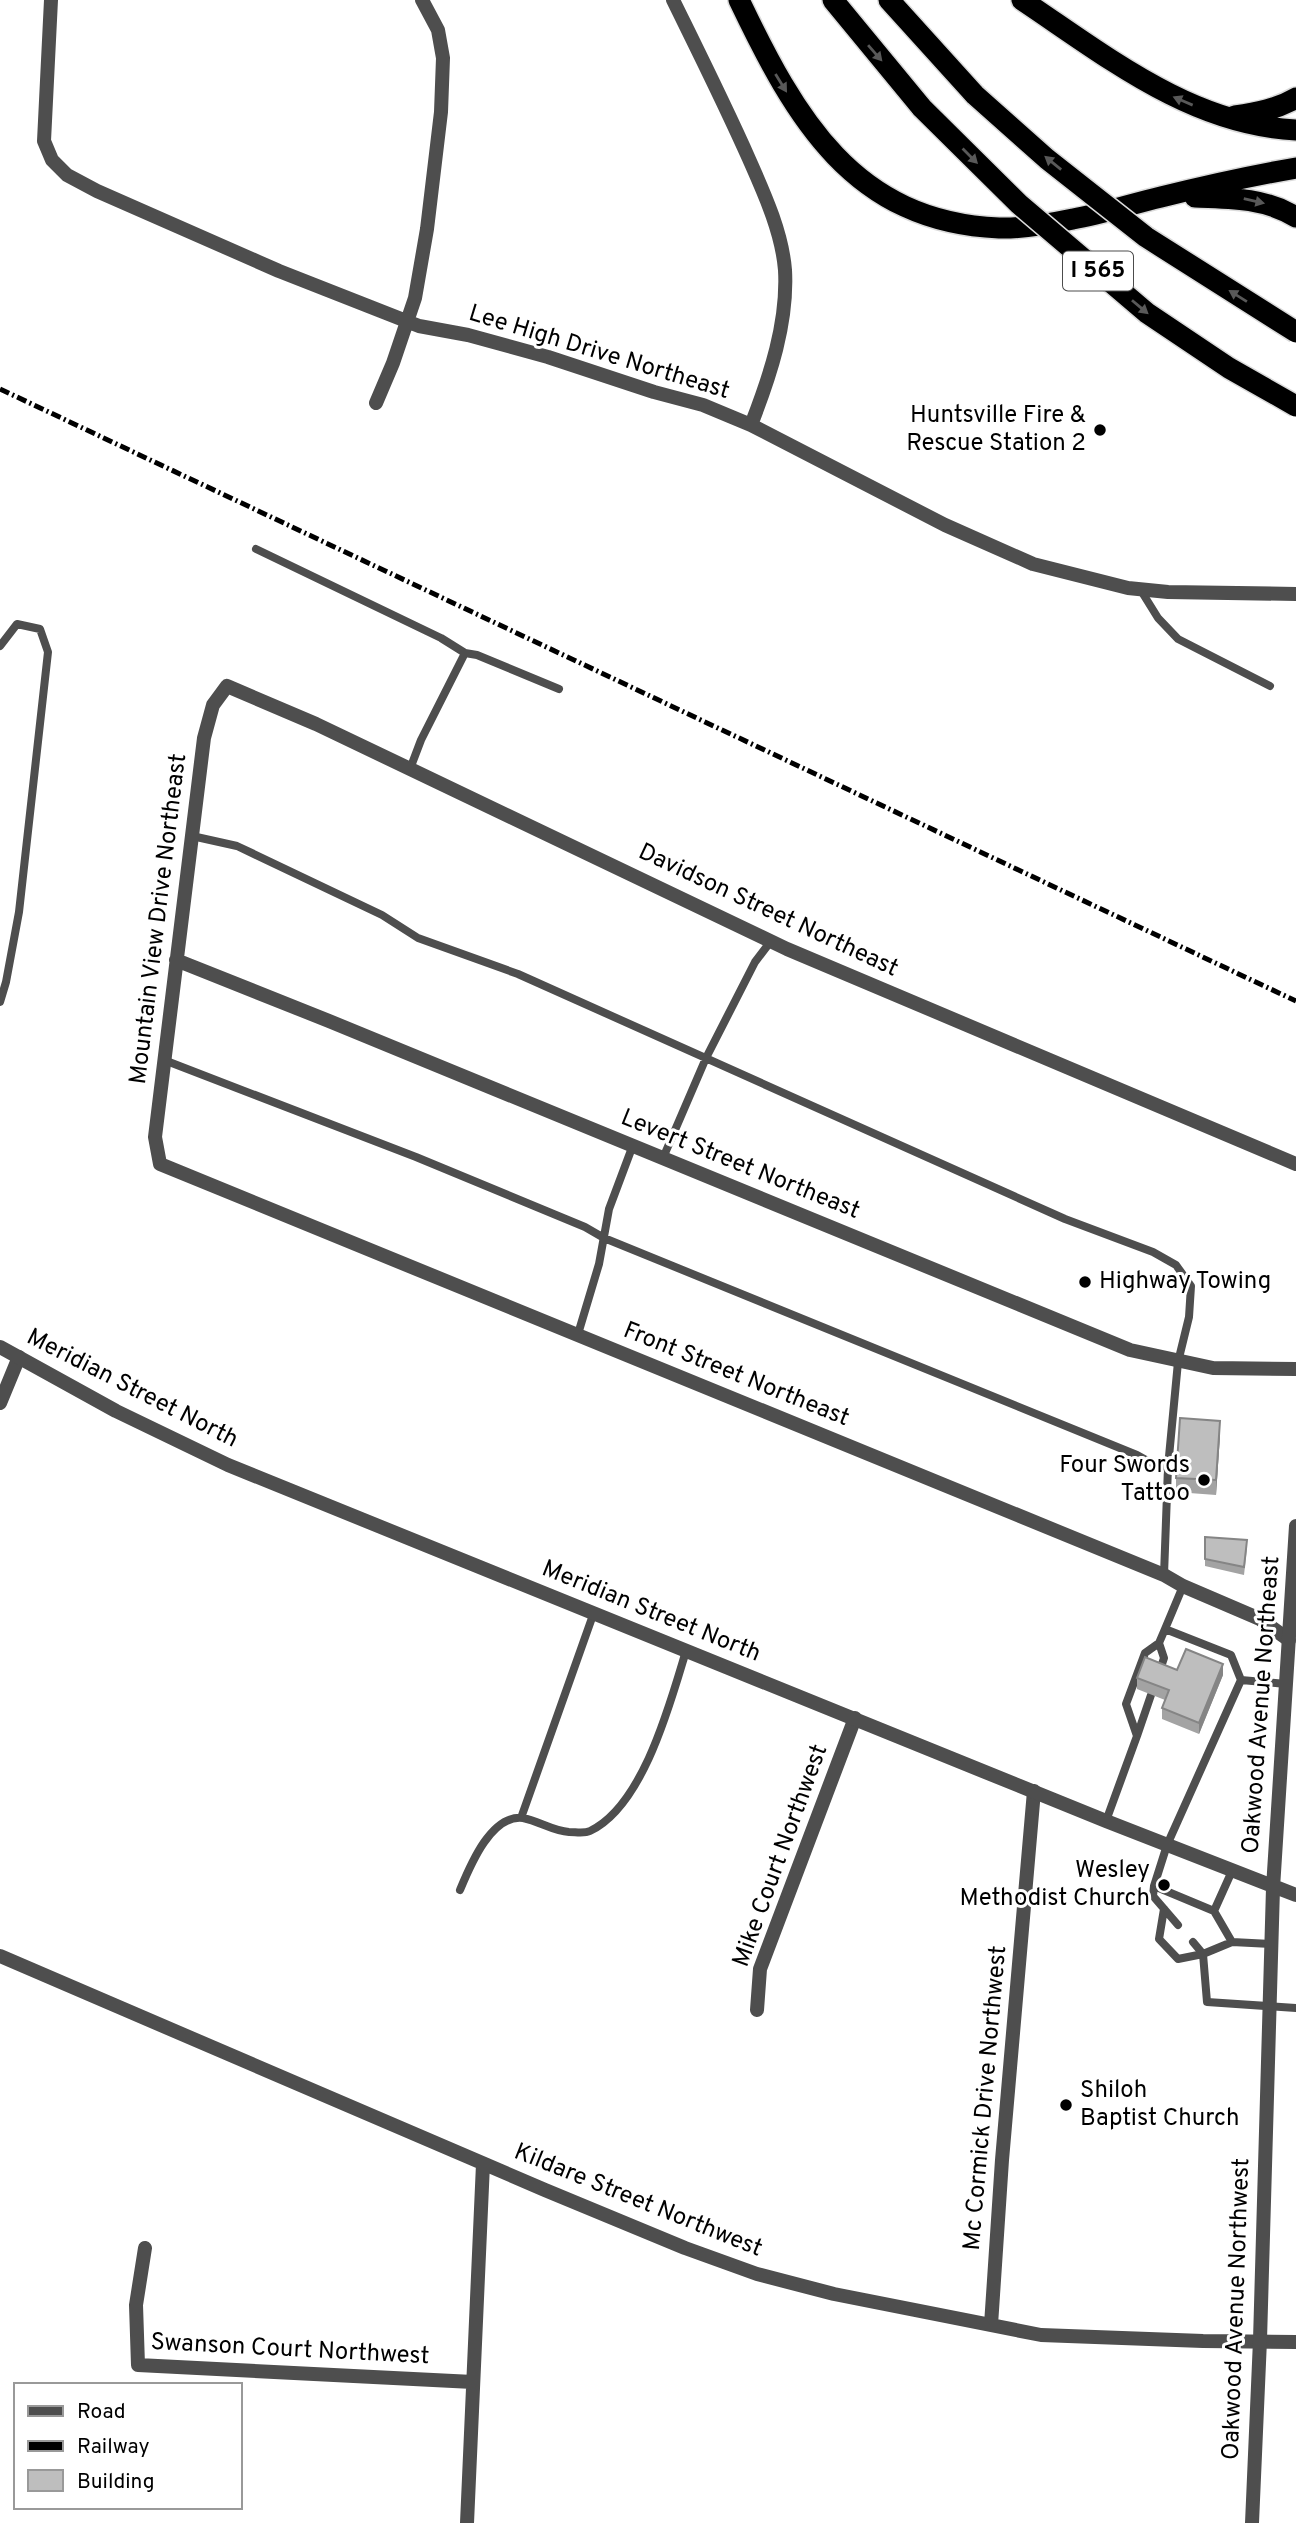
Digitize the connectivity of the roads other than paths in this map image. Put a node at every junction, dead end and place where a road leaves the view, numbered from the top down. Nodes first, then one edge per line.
1 (51, 0) edge
2 (422, 0) edge
3 (673, 0) edge
4 (739, 0) edge
5 (833, 0) edge
6 (889, 0) edge
7 (1022, 0) edge
8 (1296, 98) edge
9 (1222, 117) junction
10 (1296, 130) edge
11 (1296, 168) edge
12 (1161, 197) junction
13 (1296, 217) edge
14 (407, 321) junction
15 (1296, 332) edge
16 (376, 402) dead end
17 (1296, 406) edge
18 (751, 425) junction
19 (256, 549) dead end
20 (1140, 589) junction
21 (1296, 594) edge
22 (0, 646) edge
23 (465, 653) junction
24 (227, 686) joint
25 (1270, 686) dead end
26 (559, 689) dead end
27 (410, 769) junction
28 (192, 836) junction
29 (771, 941) junction
30 (177, 960) junction
31 (0, 1002) edge
32 (706, 1058) junction
33 (164, 1060) junction
34 (633, 1146) junction
35 (663, 1158) junction
36 (160, 1164) joint
37 (1296, 1164) edge
38 (604, 1238) junction
39 (578, 1334) junction
40 (0, 1347) edge
41 (19, 1357) junction
42 (1178, 1362) junction
43 (1296, 1369) edge
44 (0, 1403) edge
45 (1168, 1467) junction
46 (1296, 1526) edge
47 (1164, 1574) junction
48 (1183, 1586) junction
49 (593, 1615) junction
50 (1165, 1629) junction
51 (1293, 1640) edge
52 (1159, 1643) junction
53 (686, 1651) junction
54 (1159, 1674) edge
55 (1241, 1680) junction
56 (1286, 1684) junction
57 (1151, 1695) edge
58 (855, 1718) junction
59 (1137, 1736) junction
60 (1034, 1791) junction
61 (521, 1818) junction
62 (1106, 1822) junction
63 (1167, 1845) junction
64 (1232, 1871) junction
65 (1154, 1886) junction
66 (1273, 1888) junction
67 (460, 1889) dead end
68 (1296, 1895) edge
69 (1164, 1909) junction
70 (1214, 1910) junction
71 (1178, 1925) dead end
72 (1193, 1942) dead end
73 (1232, 1942) junction
74 (1272, 1944) junction
75 (1203, 1954) junction
76 (0, 1956) edge
77 (1270, 2006) junction
78 (1296, 2008) edge
79 (757, 2010) dead end
80 (483, 2164) junction
81 (145, 2248) dead end
82 (991, 2325) junction
83 (1260, 2340) junction
84 (1296, 2342) edge
85 (473, 2382) junction
86 (467, 2523) edge
87 (1252, 2523) edge

1 - 14 street, Lee High Drive Northeast
2 - 14 street
3 - 18 street
4 -> 12 highway
5 -> 17 highway, I 565, bridge
15 -> 6 highway, I 565, bridge
9 -> 7 highway
8 - 9 highway
9 - 10 highway
11 - 12 highway
12 -> 13 highway
14 - 16 street
14 - 18 street, Lee High Drive Northeast
18 - 20 street, Lee High Drive Northeast
19 - 23 lane
20 - 21 street, Lee High Drive Northeast
20 - 25 lane
22 - 31 lane
23 - 26 lane
23 - 27 lane
24 - 27 street, Davidson Street Northeast
24 - 28 street, Mountain View Drive Northeast
27 - 29 street, Davidson Street Northeast
28 - 30 street, Mountain View Drive Northeast
28 - 32 lane
29 - 32 lane
29 - 37 street, Davidson Street Northeast
30 - 33 street, Mountain View Drive Northeast
30 - 34 street, Levert Street Northeast
32 - 35 lane
32 - 42 lane
33 - 36 street, Mountain View Drive Northeast
33 - 38 lane
34 - 35 street, Levert Street Northeast
34 - 38 lane
35 - 42 street, Levert Street Northeast
36 - 39 street, Front Street Northeast
38 - 39 lane
38 - 45 lane
39 - 47 street, Front Street Northeast
40 - 41 street, Meridian Street North
41 - 44 street
41 - 49 street, Meridian Street North
42 - 43 street, Levert Street Northeast
42 - 45 lane
45 - 47 lane
46 - 51 street, Oakwood Avenue Northeast
47 - 48 street, Front Street Northeast
48 - 50 lane
48 - 51 street, Front Street Northeast
49 - 53 street, Meridian Street North
49 - 61 lane
50 - 52 lane
50 - 55 lane
51 - 56 street, Oakwood Avenue Northeast
52 - 54 lane
52 - 59 lane
53 - 58 street, Meridian Street North
53 - 61 lane
55 - 56 lane
55 - 63 lane
56 - 66 street, Oakwood Avenue Northeast
57 - 59 lane
58 - 60 street, Meridian Street North
58 - 79 street, Mike Court Northwest
59 - 62 lane
60 - 62 street, Meridian Street North
60 - 82 street, Mc Cormick Drive Northwest
61 - 67 lane
62 - 63 street, Meridian Street North
63 - 64 street, Meridian Street North
63 - 65 lane
64 - 66 street, Meridian Street North
64 - 70 lane
65 - 69 lane
65 - 70 lane
66 - 68 street, Meridian Street North
66 - 74 street, Oakwood Avenue Northwest
69 - 71 lane
69 - 75 lane
70 - 73 lane
72 - 75 lane
73 - 74 lane
73 - 75 lane
74 - 77 street, Oakwood Avenue Northwest
75 - 77 lane
76 - 80 street, Kildare Street Northwest
77 - 78 lane
77 - 83 street, Oakwood Avenue Northwest
80 - 82 street, Kildare Street Northwest
80 - 85 street
81 - 85 street, Swanson Court Northwest
82 - 83 street, Kildare Street Northwest
83 - 84 street, Kildare Street Northwest
83 - 87 street, Oakwood Avenue Northwest
85 - 86 street

